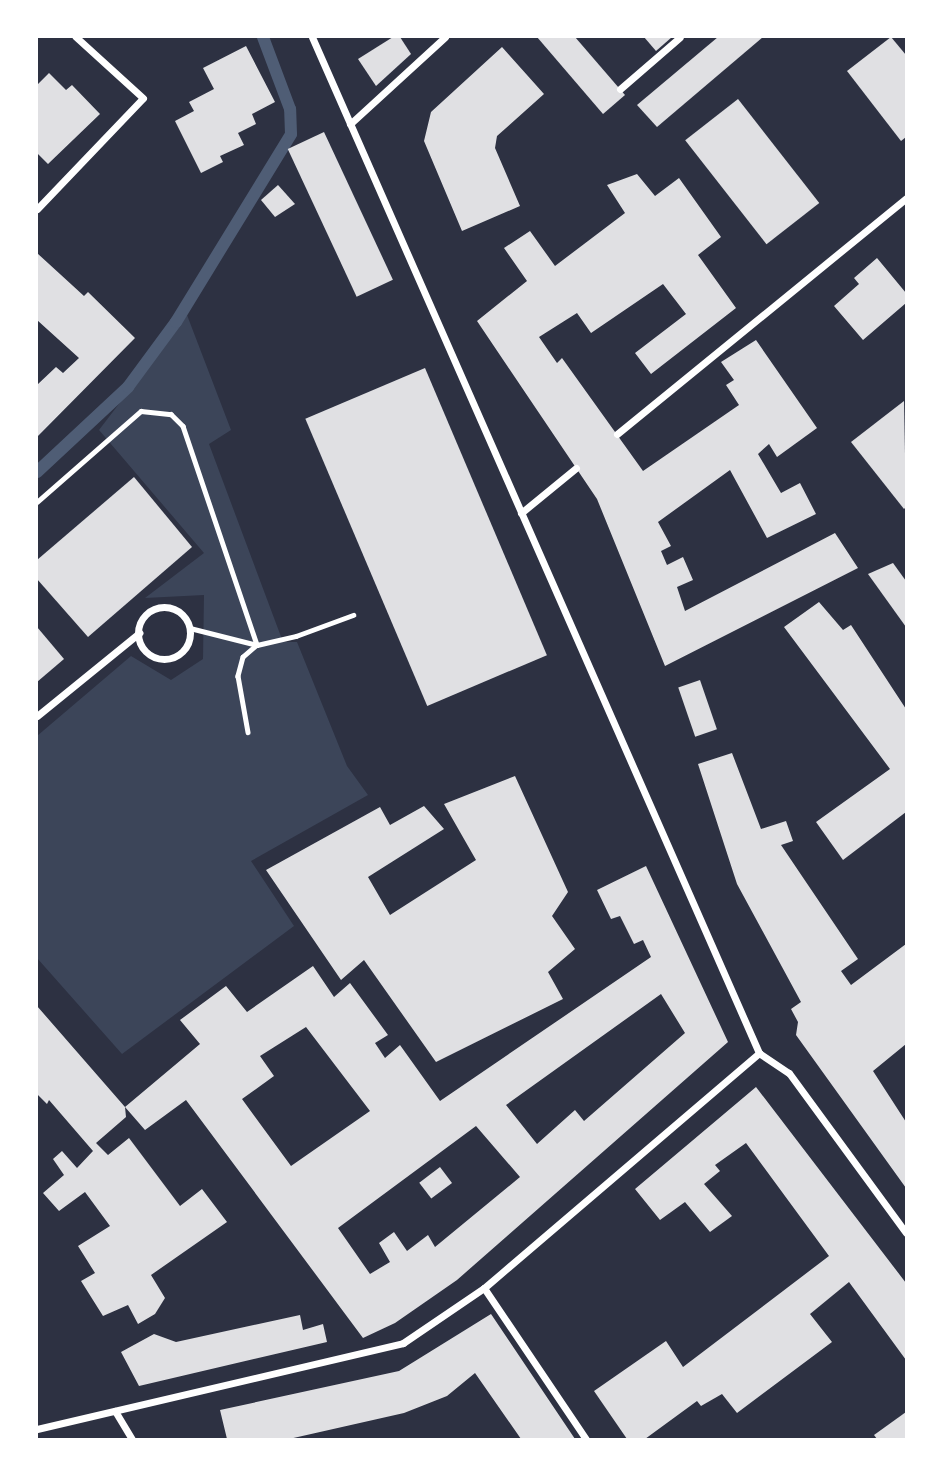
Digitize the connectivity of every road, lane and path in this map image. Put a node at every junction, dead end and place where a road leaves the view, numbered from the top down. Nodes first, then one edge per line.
1 (76, 37) edge
2 (312, 37) edge
3 (445, 37) edge
4 (680, 37) edge
5 (621, 89) dead end
6 (350, 124) junction
7 (906, 198) edge
8 (37, 209) edge
9 (617, 434) dead end
10 (576, 468) dead end
11 (37, 502) edge
12 (521, 513) junction
13 (353, 614) dead end
14 (190, 628) junction
15 (139, 634) junction
16 (257, 645) junction
17 (37, 716) edge
18 (248, 732) dead end
19 (759, 1053) junction
20 (906, 1233) edge
21 (484, 1288) junction
22 (115, 1411) junction
23 (37, 1429) edge
24 (132, 1439) edge
25 (586, 1439) edge

1 - 8 street
2 - 6 street
3 - 6 street
4 - 5 street
6 - 12 street
7 - 9 street
10 - 12 street
11 - 16 path
12 - 19 street
13 - 16 path
14 - 15 street
14 - 15 street
14 - 16 path
15 - 17 street
16 - 18 path
19 - 20 street
19 - 21 street
21 - 22 street
21 - 25 street
22 - 23 street
22 - 24 street

